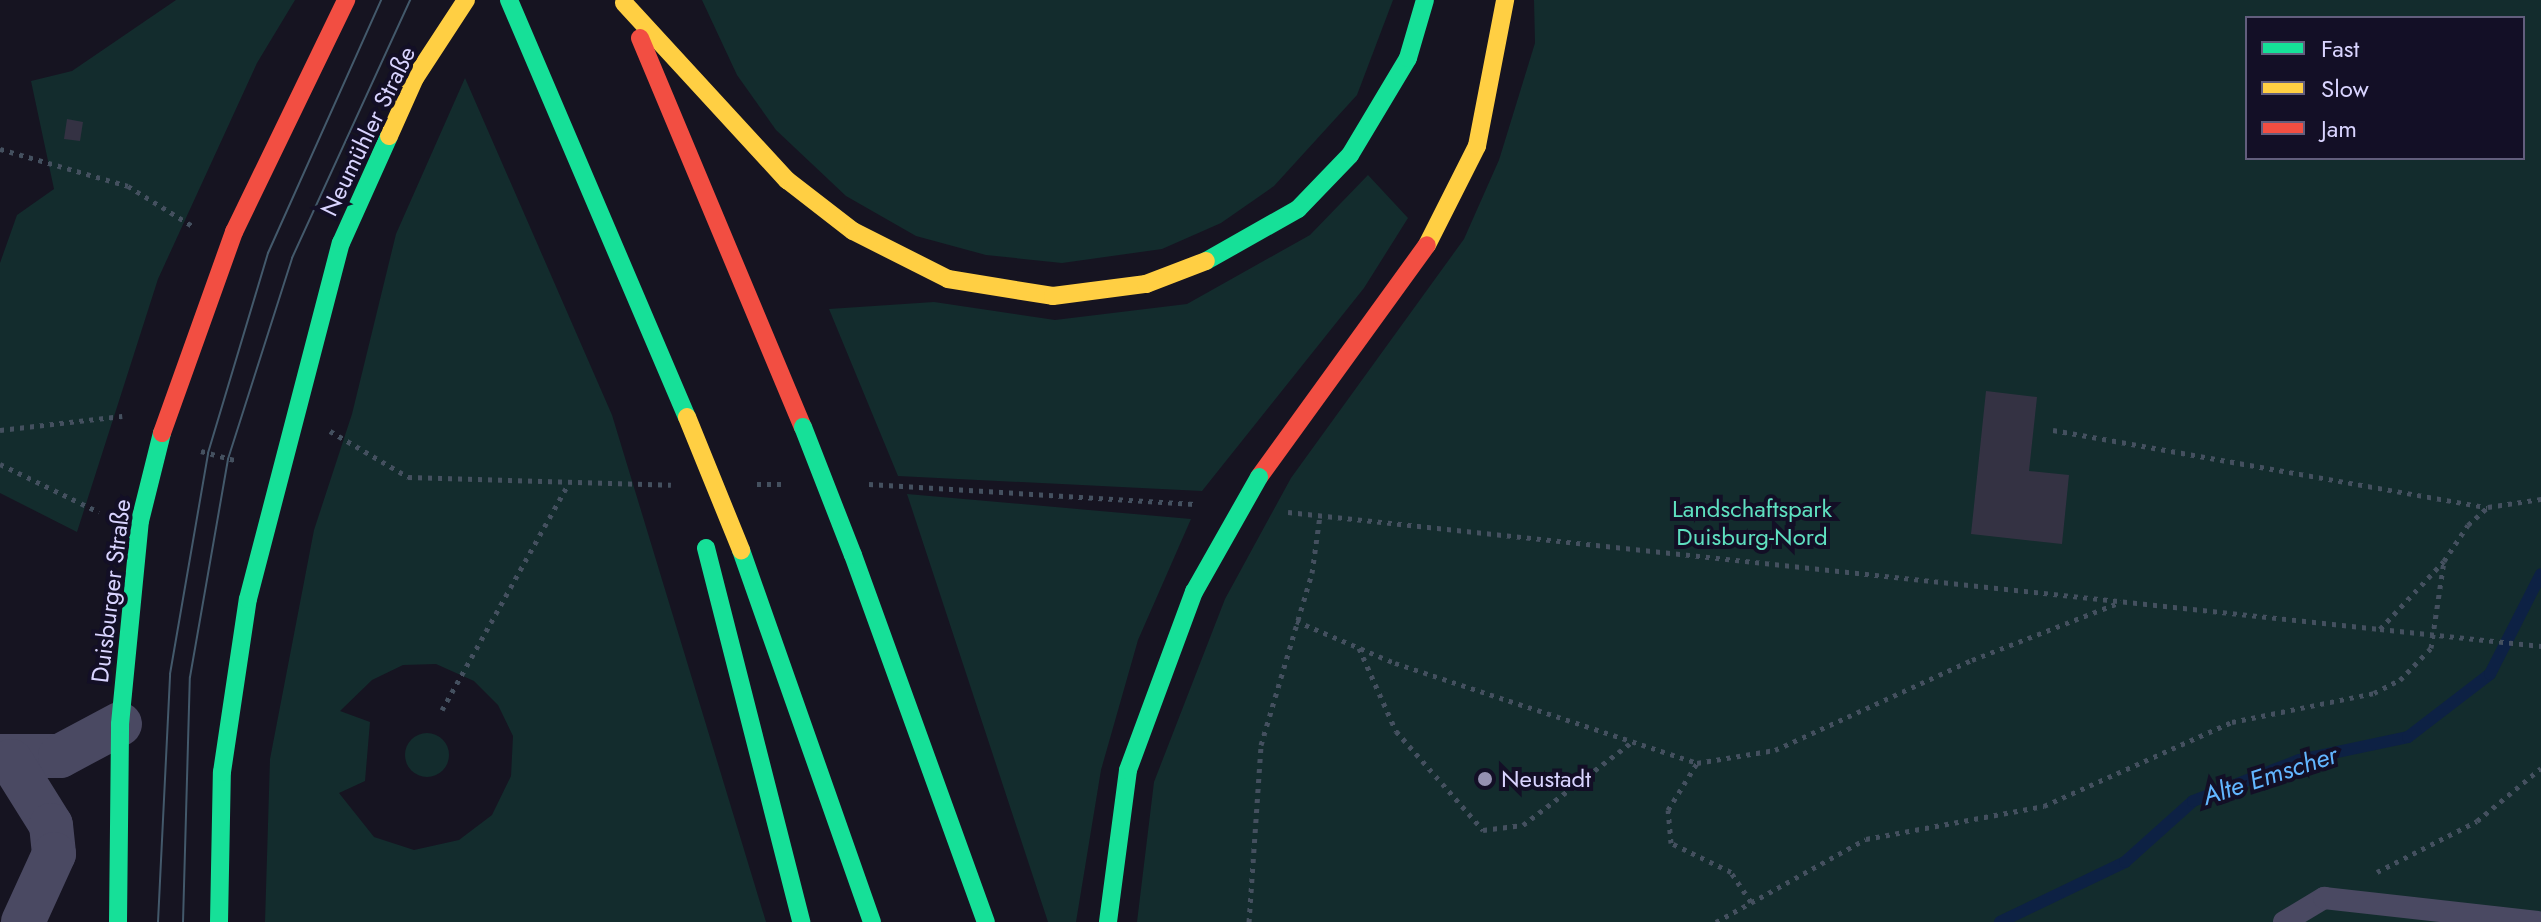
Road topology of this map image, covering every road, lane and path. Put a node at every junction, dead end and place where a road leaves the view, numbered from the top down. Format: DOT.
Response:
graph roads {
  1 [pos="346,0"];
  2 [pos="466,0"];
  3 [pos="509,0"];
  4 [pos="1425,0"];
  5 [pos="1505,0"];
  6 [pos="623,1"];
  7 [pos="0,149"];
  8 [pos="232,238"];
  9 [pos="167,411"];
  10 [pos="680,417"];
  11 [pos="0,430"];
  12 [pos="2053,430"];
  13 [pos="0,464"];
  14 [pos="688,476"];
  15 [pos="567,486"];
  16 [pos="2541,499"];
  17 [pos="2488,507"];
  18 [pos="140,521"];
  19 [pos="705,541"];
  20 [pos="2444,561"];
  21 [pos="2123,601"];
  22 [pos="1296,621"];
  23 [pos="2380,629"];
  24 [pos="2541,646"];
  25 [pos="1359,648"];
  26 [pos="442,710"];
  27 [pos="120,724"];
  28 [pos="1633,742"];
  29 [pos="6,759"];
  30 [pos="1697,763"];
  31 [pos="2541,768"];
  32 [pos="2324,898"];
  33 [pos="1751,902"];
  34 [pos="23,922"];
  35 [pos="118,922"];
  36 [pos="219,922"];
  37 [pos="801,922"];
  38 [pos="872,922"];
  39 [pos="986,922"];
  40 [pos="1108,922"];
  41 [pos="1249,922"];
  42 [pos="1716,922"];
  43 [pos="2284,922"];
  44 [pos="2538,922"];
  1 -- 8 [label="main road"];
  2 -- 36 [label="main road, Neumühler Straße"];
  3 -- 10 [label="main road"];
  4 -- 6 [label="main road"];
  5 -- 40 [label="main road, bridge"];
  6 -- 39 [label="main road, bridge"];
  7 -- 8 [label="path"];
  8 -- 9 [label="main road, Duisburger Straße"];
  9 -- 11 [label="path"];
  9 -- 18 [label="main road, Duisburger Straße"];
  10 -- 14 [label="main road"];
  10 -- 38 [label="main road, bridge"];
  12 -- 17 [label="path"];
  13 -- 18 [label="path"];
  15 -- 26 [label="path"];
  16 -- 17 [label="path"];
  17 -- 20 [label="path"];
  18 -- 27 [label="main road, Duisburger Straße"];
  19 -- 37 [label="main road"];
  20 -- 23 [label="path"];
  20 -- 33 [label="path"];
  21 -- 22 [label="path"];
  21 -- 23 [label="path"];
  21 -- 30 [label="path"];
  22 -- 25 [label="path"];
  22 -- 41 [label="path"];
  23 -- 24 [label="path, bridge"];
  25 -- 28 [label="path"];
  25 -- 28 [label="path"];
  27 -- 29 [label="street"];
  27 -- 35 [label="main road, Duisburger Straße"];
  28 -- 30 [label="path"];
  29 -- 34 [label="street"];
  30 -- 33 [label="path"];
  31 -- 32 [label="path"];
  32 -- 43 [label="lane"];
  32 -- 44 [label="lane"];
  33 -- 42 [label="path"];
}
